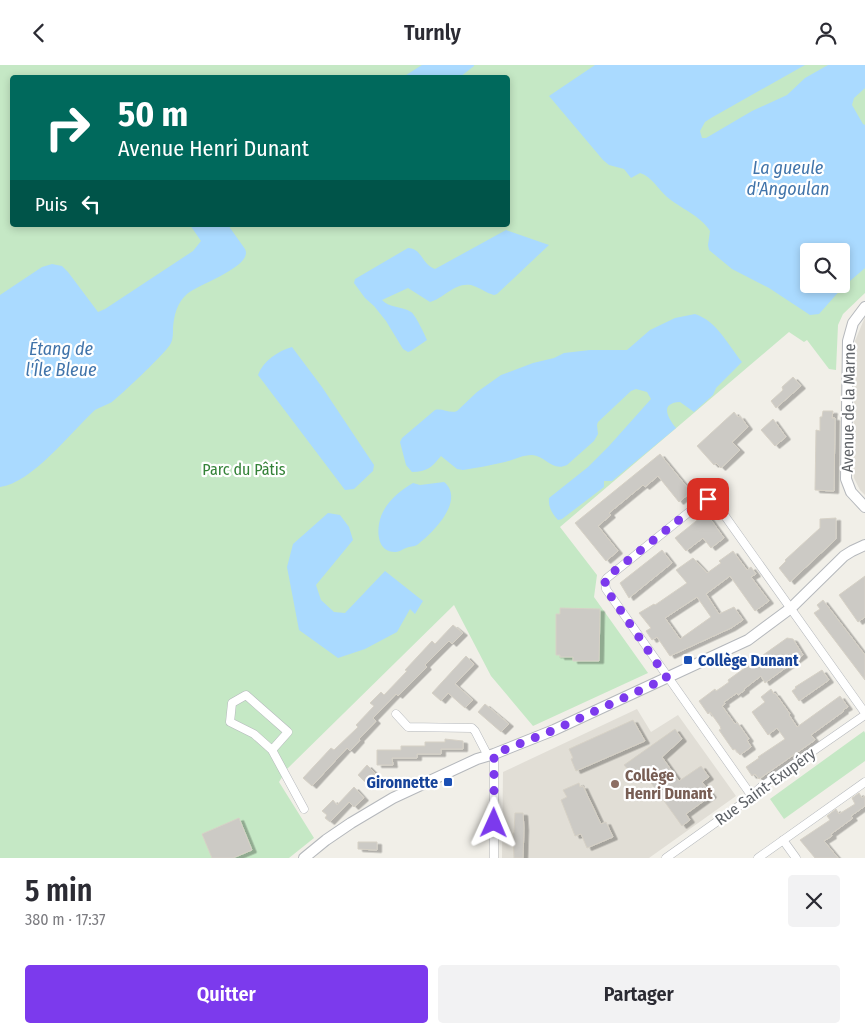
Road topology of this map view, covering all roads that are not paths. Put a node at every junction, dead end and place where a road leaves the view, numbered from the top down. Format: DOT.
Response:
graph roads {
  1 [pos="865,307"];
  2 [pos="865,507"];
  3 [pos="865,545"];
  4 [pos="791,608"];
  5 [pos="667,678"];
  6 [pos="396,714"];
  7 [pos="865,714"];
  8 [pos="272,750"];
  9 [pos="491,755"];
  10 [pos="865,781"];
  11 [pos="750,795"];
  12 [pos="304,809"];
  13 [pos="783,840"];
  14 [pos="304,858"];
  15 [pos="494,858"];
  16 [pos="666,858"];
  17 [pos="758,858"];
  18 [pos="796,858"];
  1 -- 2 [label="street, Avenue de la Marne"];
  3 -- 4 [label="street"];
  4 -- 5 [label="street"];
  4 -- 5 [label="street"];
  4 -- 7 [label="street"];
  5 -- 9 [label="street"];
  5 -- 11 [label="street"];
  6 -- 9 [label="street"];
  7 -- 11 [label="street, Rue Saint-Exupéry"];
  8 -- 8 [label="street"];
  8 -- 12 [label="street"];
  9 -- 14 [label="street"];
  9 -- 15 [label="street"];
  10 -- 13 [label="street"];
  11 -- 16 [label="street, Rue Saint-Exupéry"];
  13 -- 17 [label="street"];
  13 -- 18 [label="street"];
}
